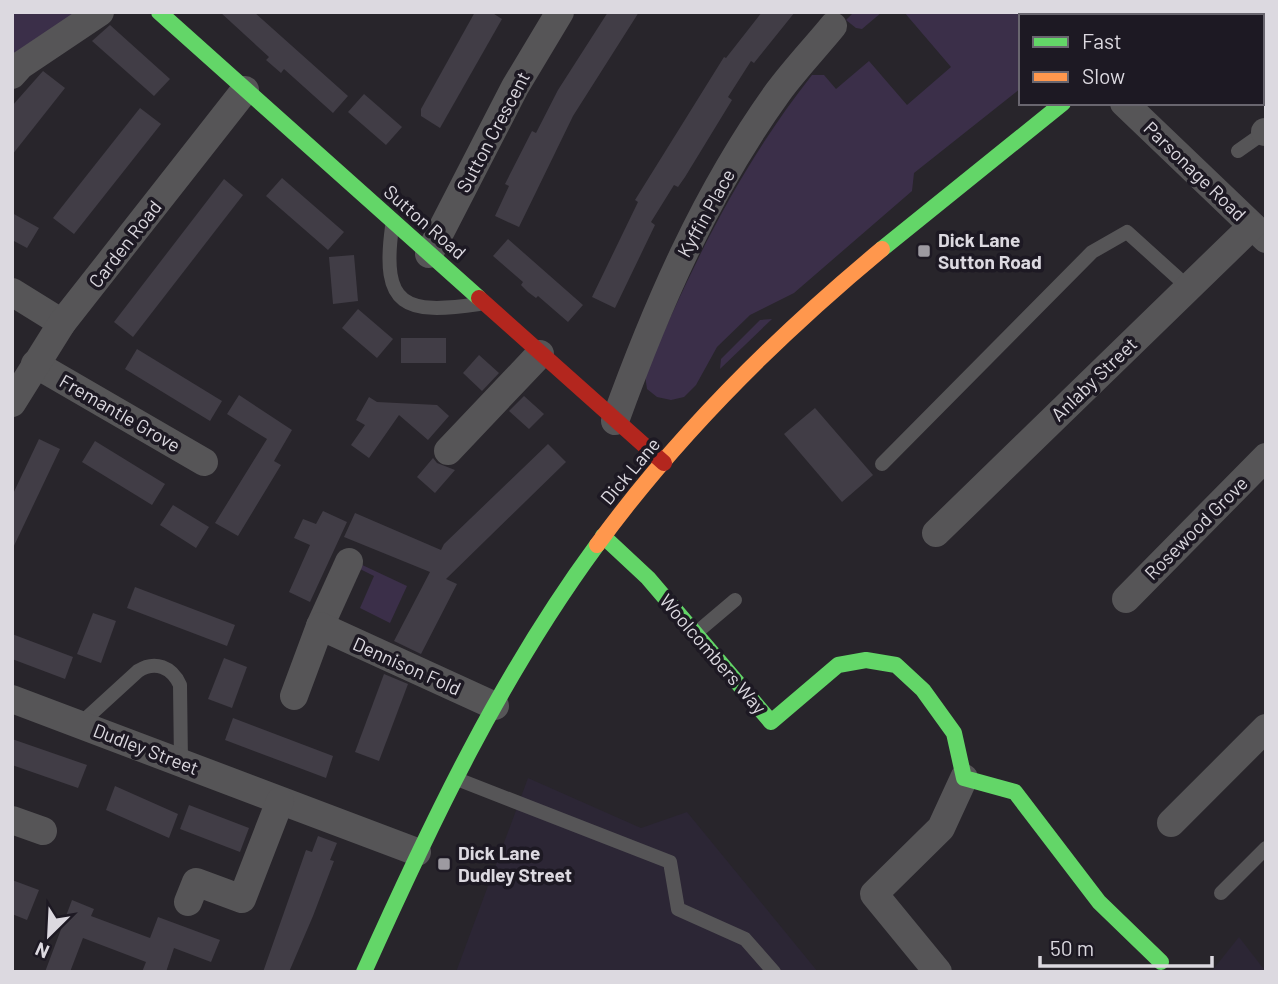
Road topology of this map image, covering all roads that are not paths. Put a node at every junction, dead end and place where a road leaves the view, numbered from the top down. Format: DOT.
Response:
graph roads {
  1 [pos="100,12"];
  2 [pos="159,12"];
  3 [pos="560,12"];
  4 [pos="833,26"];
  5 [pos="12,75"];
  6 [pos="245,90"];
  7 [pos="1061,105"];
  8 [pos="1126,105"];
  9 [pos="1265,132"];
  10 [pos="1238,151"];
  11 [pos="393,222"];
  12 [pos="1259,232"];
  13 [pos="429,254"];
  14 [pos="1189,288"];
  15 [pos="12,292"];
  16 [pos="484,303"];
  17 [pos="62,323"];
  18 [pos="540,354"];
  19 [pos="35,364"];
  20 [pos="12,402"];
  21 [pos="615,421"];
  22 [pos="448,451"];
  23 [pos="1266,457"];
  24 [pos="204,462"];
  25 [pos="664,463"];
  26 [pos="882,464"];
  27 [pos="936,533"];
  28 [pos="603,536"];
  29 [pos="349,562"];
  30 [pos="1126,599"];
  31 [pos="735,600"];
  32 [pos="320,626"];
  33 [pos="695,634"];
  34 [pos="294,696"];
  35 [pos="12,699"];
  36 [pos="495,706"];
  37 [pos="79,724"];
  38 [pos="1266,728"];
  39 [pos="181,763"];
  40 [pos="456,778"];
  41 [pos="964,778"];
  42 [pos="280,801"];
  43 [pos="12,820"];
  44 [pos="1171,823"];
  45 [pos="43,831"];
  46 [pos="1266,848"];
  47 [pos="417,852"];
  48 [pos="1221,893"];
  49 [pos="188,902"];
  50 [pos="1161,962"];
  51 [pos="364,972"];
  52 [pos="774,972"];
  53 [pos="938,972"];
  1 -- 5 [label="street"];
  2 -- 6 [label="street, Sutton Road"];
  3 -- 13 [label="street, Sutton Crescent"];
  4 -- 21 [label="street, Kyffin Place"];
  6 -- 11 [label="street, Sutton Road"];
  6 -- 17 [label="street, Carden Road"];
  7 -- 25 [label="street, Dick Lane"];
  8 -- 12 [label="street, Parsonage Road"];
  9 -- 10 [label="lane"];
  11 -- 13 [label="street, Sutton Road"];
  11 -- 16 [label="lane"];
  12 -- 14 [label="street, Anlaby Street"];
  13 -- 16 [label="street, Sutton Road"];
  14 -- 26 [label="lane"];
  14 -- 27 [label="street, Anlaby Street"];
  15 -- 17 [label="street"];
  16 -- 18 [label="street, Sutton Road"];
  17 -- 19 [label="street, Carden Road"];
  18 -- 21 [label="street, Sutton Road"];
  18 -- 22 [label="street"];
  19 -- 20 [label="street, Carden Road"];
  19 -- 24 [label="street, Fremantle Grove"];
  21 -- 25 [label="street, Sutton Road"];
  23 -- 30 [label="street, Rosewood Grove"];
  25 -- 28 [label="street, Dick Lane"];
  28 -- 33 [label="street, Woolcombers Way"];
  28 -- 36 [label="street, Dick Lane"];
  29 -- 32 [label="street"];
  31 -- 33 [label="lane"];
  32 -- 34 [label="street"];
  32 -- 36 [label="street, Dennison Fold"];
  33 -- 41 [label="street, Woolcombers Way"];
  35 -- 37 [label="street, Dudley Street"];
  36 -- 40 [label="street, Dick Lane"];
  37 -- 39 [label="street, Dudley Street"];
  37 -- 39 [label="lane"];
  38 -- 44 [label="street"];
  39 -- 42 [label="street, Dudley Street"];
  40 -- 47 [label="street, Dick Lane"];
  40 -- 52 [label="lane"];
  41 -- 50 [label="street"];
  41 -- 53 [label="street"];
  42 -- 47 [label="street, Dudley Street"];
  42 -- 49 [label="street"];
  43 -- 45 [label="street"];
  46 -- 48 [label="lane"];
  47 -- 51 [label="street, Dick Lane"];
}
